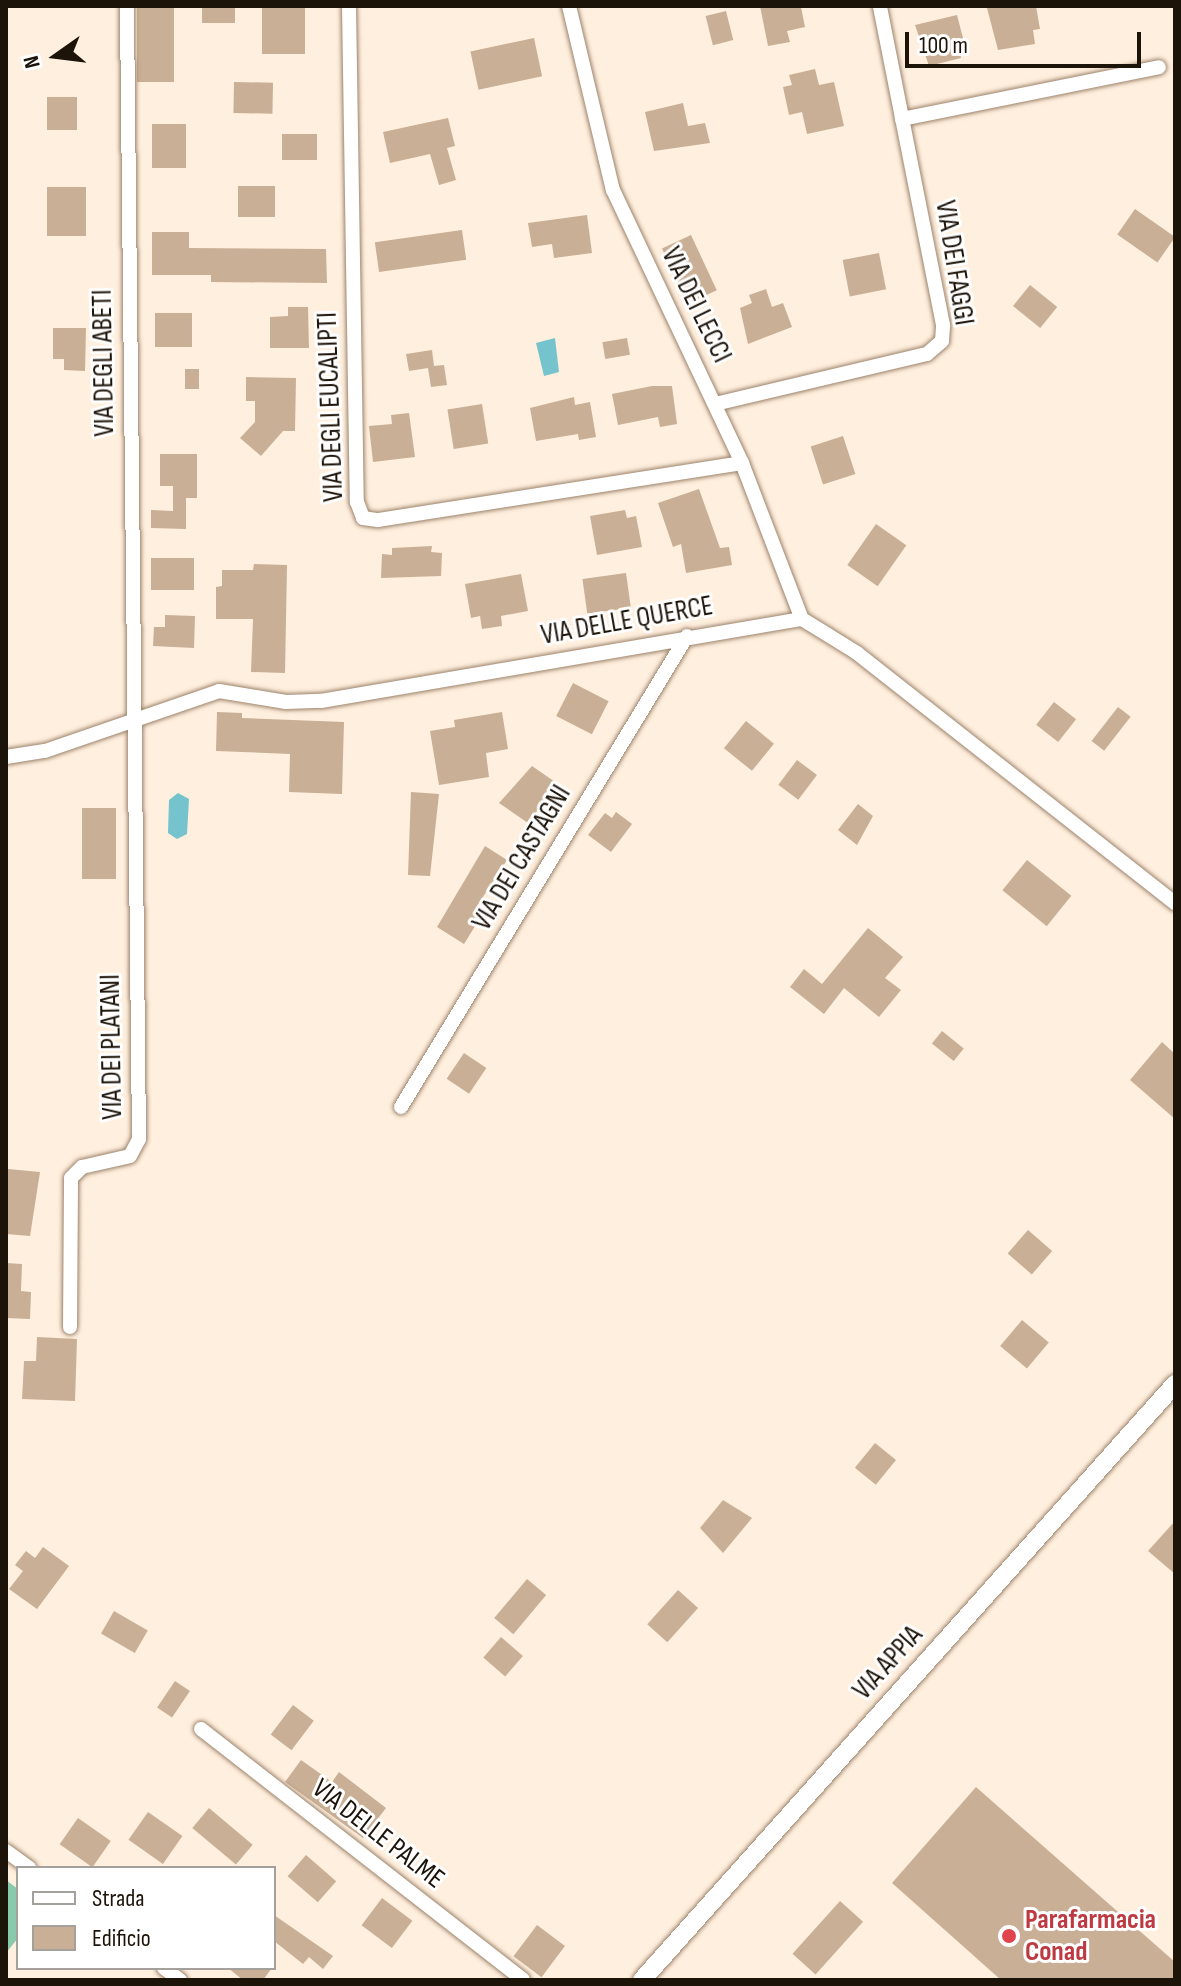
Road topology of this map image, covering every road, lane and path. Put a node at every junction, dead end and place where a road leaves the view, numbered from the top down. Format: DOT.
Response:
graph roads {
  1 [pos="127,6"];
  2 [pos="349,6"];
  3 [pos="569,6"];
  4 [pos="880,6"];
  5 [pos="1159,67"];
  6 [pos="902,119"];
  7 [pos="715,404"];
  8 [pos="742,463"];
  9 [pos="802,619"];
  10 [pos="687,636"];
  11 [pos="134,720"];
  12 [pos="6,757"];
  13 [pos="1175,903"];
  14 [pos="401,1107"];
  15 [pos="70,1327"];
  16 [pos="1175,1384"];
  17 [pos="201,1729"];
  18 [pos="6,1851"];
  19 [pos="26,1866"];
  20 [pos="523,1980"];
  21 [pos="642,1980"];
  1 -- 11 [label="street, VIA DEGLI ABETI"];
  2 -- 8 [label="street, VIA DEGLI EUCALIPTI"];
  3 -- 7 [label="street, VIA DEI LECCI"];
  4 -- 6 [label="street, VIA DEI FAGGI"];
  5 -- 6 [label="street"];
  6 -- 7 [label="street, VIA DEI FAGGI"];
  7 -- 8 [label="street, VIA DEI LECCI"];
  8 -- 9 [label="street, VIA DEI LECCI"];
  9 -- 10 [label="street, VIA DELLE QUERCE"];
  9 -- 13 [label="street"];
  10 -- 11 [label="street, VIA DELLE QUERCE"];
  10 -- 14 [label="street, VIA DEI CASTAGNI"];
  11 -- 12 [label="street, VIA DELLE QUERCE"];
  11 -- 15 [label="street, VIA DEI PLATANI"];
  16 -- 21 [label="street, VIA APPIA"];
  17 -- 20 [label="street, VIA DELLE PALME"];
  18 -- 19 [label="street"];
}
